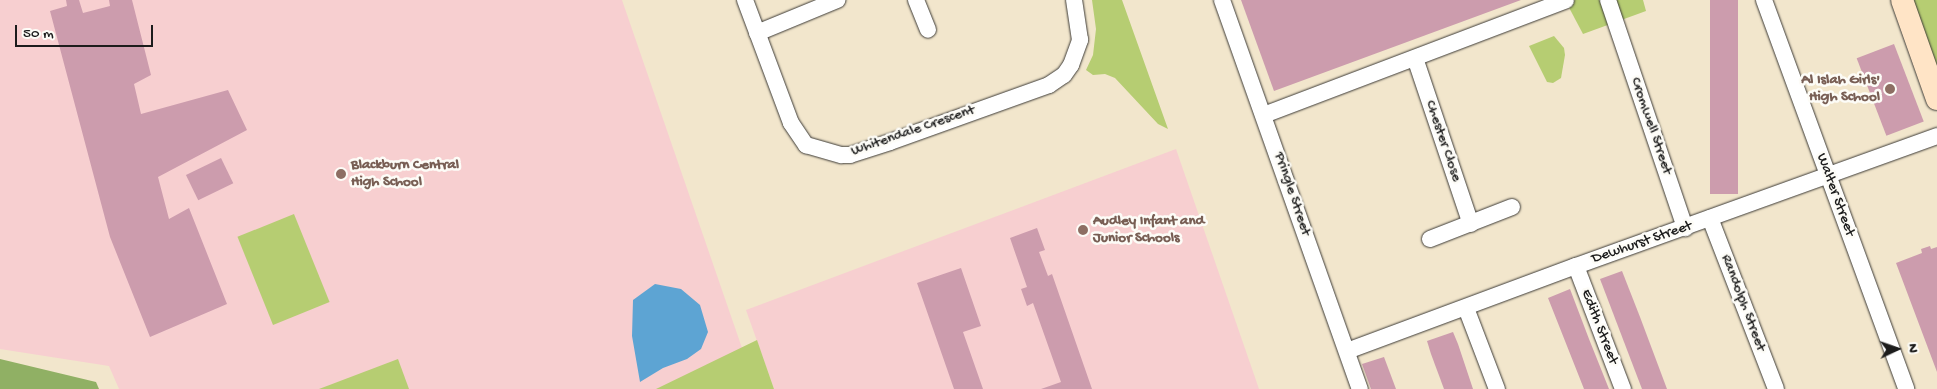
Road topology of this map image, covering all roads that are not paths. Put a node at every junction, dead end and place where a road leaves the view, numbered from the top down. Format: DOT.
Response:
graph roads {
  1 [pos="745,0"];
  2 [pos="837,0"];
  3 [pos="916,0"];
  4 [pos="1074,0"];
  5 [pos="1222,0"];
  6 [pos="1565,0"];
  7 [pos="1608,0"];
  8 [pos="1764,0"];
  9 [pos="1902,0"];
  10 [pos="928,30"];
  11 [pos="757,32"];
  12 [pos="1415,58"];
  13 [pos="1937,98"];
  14 [pos="1264,115"];
  15 [pos="1937,136"];
  16 [pos="1828,176"];
  17 [pos="1512,207"];
  18 [pos="1710,218"];
  19 [pos="1471,224"];
  20 [pos="1685,228"];
  21 [pos="1430,239"];
  22 [pos="1576,266"];
  23 [pos="1466,308"];
  24 [pos="1347,352"];
  25 [pos="1360,389"];
  26 [pos="1497,389"];
  27 [pos="1622,389"];
  28 [pos="1776,389"];
  29 [pos="1906,389"];
  1 -- 11 [label="street, Whitendale Crescent"];
  2 -- 11 [label="street"];
  3 -- 10 [label="street"];
  4 -- 11 [label="street, Whitendale Crescent"];
  5 -- 14 [label="street, Pringle Street"];
  6 -- 12 [label="street"];
  7 -- 20 [label="street, Cromwell Street"];
  8 -- 16 [label="street, Walter Street"];
  9 -- 13 [label="street"];
  12 -- 14 [label="street"];
  12 -- 19 [label="street, Chester Close"];
  14 -- 24 [label="street, Pringle Street"];
  15 -- 16 [label="street, Dewhurst Street"];
  16 -- 18 [label="street, Dewhurst Street"];
  16 -- 29 [label="street, Walter Street"];
  17 -- 19 [label="street"];
  18 -- 20 [label="street, Dewhurst Street"];
  18 -- 28 [label="street, Randolph Street"];
  19 -- 21 [label="street"];
  20 -- 22 [label="street, Dewhurst Street"];
  22 -- 23 [label="street, Dewhurst Street"];
  22 -- 27 [label="street, Edith Street"];
  23 -- 24 [label="street, Dewhurst Street"];
  23 -- 26 [label="street"];
  24 -- 25 [label="street, Pringle Street"];
}
